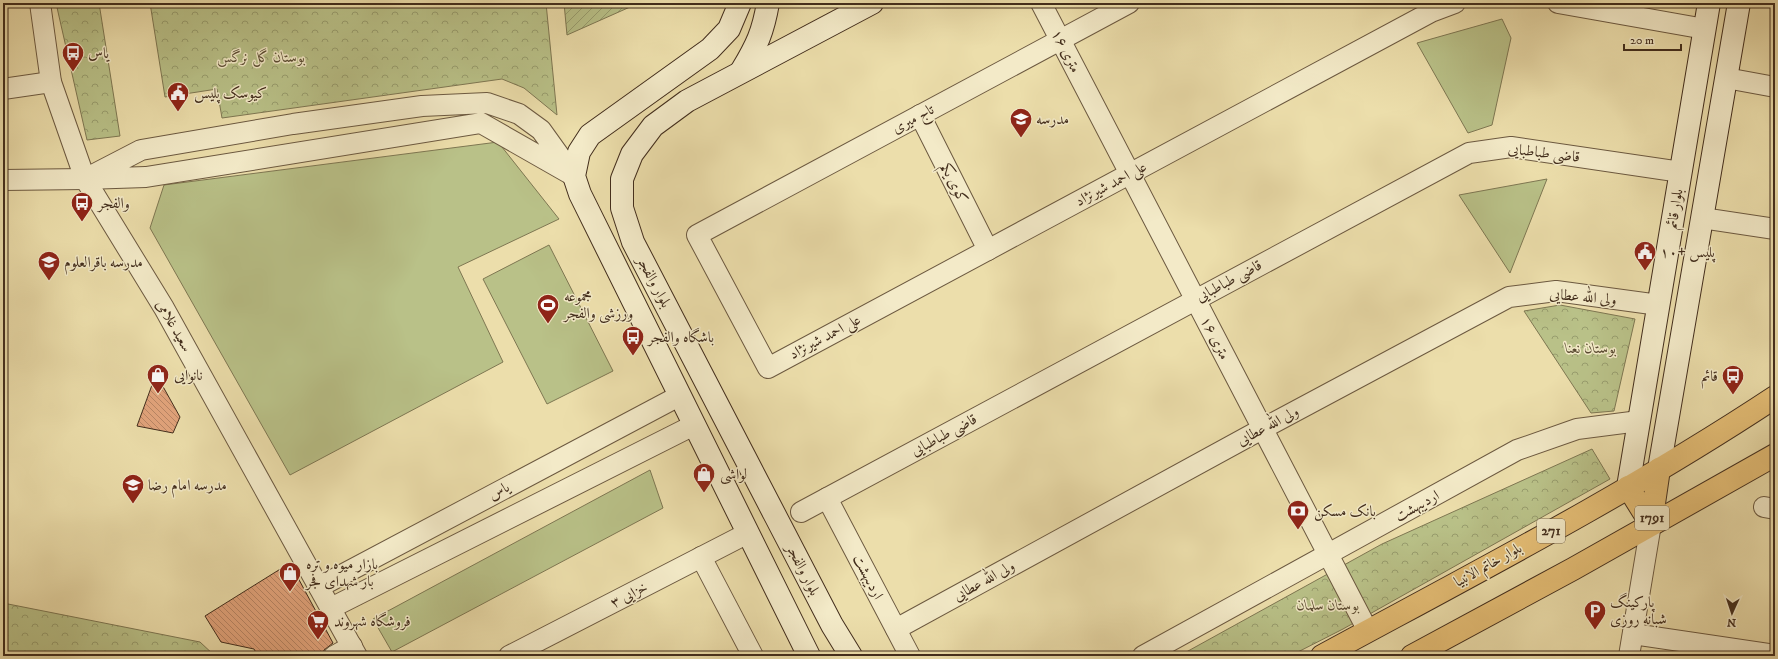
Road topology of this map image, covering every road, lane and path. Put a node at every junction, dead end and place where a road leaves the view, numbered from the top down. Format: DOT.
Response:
graph roads {
  1 [pos="40,3"];
  2 [pos="740,3"];
  3 [pos="768,3"];
  4 [pos="872,3"];
  5 [pos="1041,3"];
  6 [pos="1129,3"];
  7 [pos="1455,3"];
  8 [pos="1558,3"];
  9 [pos="1709,3"];
  10 [pos="1739,3"];
  11 [pos="1705,29"];
  12 [pos="1060,40"];
  13 [pos="741,71"];
  14 [pos="1726,78"];
  15 [pos="51,82"];
  16 [pos="1775,87"];
  17 [pos="3,89"];
  18 [pos="920,115"];
  19 [pos="1681,172"];
  20 [pos="1130,174"];
  21 [pos="574,176"];
  22 [pos="85,179"];
  23 [pos="3,180"];
  24 [pos="1702,218"];
  25 [pos="1775,229"];
  26 [pos="988,250"];
  27 [pos="1195,300"];
  28 [pos="1659,305"];
  29 [pos="768,368"];
  30 [pos="706,382"];
  31 [pos="679,396"];
  32 [pos="1775,397"];
  33 [pos="721,411"];
  34 [pos="1639,421"];
  35 [pos="694,425"];
  36 [pos="1262,429"];
  37 [pos="1775,455"];
  38 [pos="1659,469"];
  39 [pos="1628,487"];
  40 [pos="827,498"];
  41 [pos="801,512"];
  42 [pos="1651,524"];
  43 [pos="748,533"];
  44 [pos="1328,555"];
  45 [pos="701,557"];
  46 [pos="319,587"];
  47 [pos="331,608"];
  48 [pos="896,629"];
  49 [pos="1368,631"];
  50 [pos="1633,634"];
  51 [pos="354,651"];
  52 [pos="1775,655"];
  53 [pos="334,656"];
  54 [pos="509,656"];
  55 [pos="753,656"];
  56 [pos="809,656"];
  57 [pos="851,656"];
  58 [pos="910,656"];
  59 [pos="1143,656"];
  60 [pos="1322,656"];
  61 [pos="1412,656"];
  62 [pos="1629,656"];
  1 -- 15 [label="street, سعید غلامی"];
  2 -- 21 [label="main road"];
  3 -- 13 [label="main road"];
  4 -- 13 [label="main road, بلوار والفجر"];
  5 -- 12 [label="street, ۱۶ متری"];
  6 -- 12 [label="street, تاج میری"];
  7 -- 20 [label="street, علی احمد شیرنژاد"];
  8 -- 11 [label="street"];
  9 -- 11 [label="main road, بلوار قائم / 1791"];
  10 -- 14 [label="main road, بلوار قائم / 1791"];
  11 -- 19 [label="main road, بلوار قائم / 1791"];
  12 -- 18 [label="street, تاج میری"];
  12 -- 20 [label="street, ۱۶ متری"];
  13 -- 30 [label="main road, بلوار والفجر"];
  14 -- 16 [label="street"];
  14 -- 24 [label="main road, بلوار قائم / 1791"];
  15 -- 17 [label="street"];
  15 -- 22 [label="street, سعید غلامی"];
  18 -- 26 [label="street, کوی یکم"];
  18 -- 29 [label="street, تاج میری"];
  19 -- 27 [label="street, قاضی طباطبایی"];
  19 -- 28 [label="main road, بلوار قائم / 1791"];
  20 -- 26 [label="street, علی احمد شیرنژاد"];
  20 -- 27 [label="street, ۱۶ متری"];
  21 -- 22 [label="street"];
  21 -- 22 [label="street"];
  21 -- 31 [label="main road, بلوار والفجر"];
  22 -- 23 [label="street"];
  22 -- 46 [label="street, سعید غلامی"];
  24 -- 25 [label="street"];
  24 -- 38 [label="main road, بلوار قائم / 1791"];
  26 -- 29 [label="street, علی احمد شیرنژاد"];
  27 -- 36 [label="street, ۱۶ متری"];
  27 -- 40 [label="street, قاضی طباطبایی"];
  28 -- 34 [label="main road, بلوار قائم / 1791"];
  28 -- 36 [label="street, ولی الله عطایی"];
  30 -- 31 [label="main road"];
  30 -- 33 [label="main road, بلوار والفجر"];
  31 -- 35 [label="main road, بلوار والفجر"];
  31 -- 46 [label="street, یاس"];
  32 -- 38 [label="main road, بلوار خاتم الانبیا / 271"];
  33 -- 35 [label="main road"];
  33 -- 57 [label="main road, بلوار والفجر"];
  34 -- 39 [label="main road, بلوار قائم / 1791"];
  34 -- 44 [label="street, اردیبهشت"];
  35 -- 43 [label="main road, بلوار والفجر"];
  35 -- 47 [label="street, یاس"];
  36 -- 44 [label="street, ۱۶ متری"];
  36 -- 48 [label="street, ولی الله عطایی"];
  37 -- 42 [label="main road"];
  38 -- 39 [label="main road, بلوار خاتم الانبیا / 271"];
  38 -- 42 [label="main road, 1791"];
  39 -- 42 [label="main road, 1791"];
  39 -- 49 [label="main road, بلوار خاتم الانبیا / 271"];
  40 -- 41 [label="street, قاضی طباطبایی"];
  40 -- 48 [label="street, اردیبهشت"];
  42 -- 50 [label="street, 1791"];
  42 -- 61 [label="main road"];
  43 -- 45 [label="street, خزایی ۳"];
  43 -- 56 [label="main road, بلوار والفجر"];
  44 -- 49 [label="street, ۱۶ متری"];
  44 -- 59 [label="street, اردیبهشت"];
  45 -- 54 [label="street, خزایی ۳"];
  45 -- 55 [label="street"];
  46 -- 47 [label="street, سعید غلامی"];
  47 -- 51 [label="street, سعید غلامی"];
  48 -- 58 [label="street, اردیبهشت"];
  49 -- 60 [label="main road, بلوار خاتم الانبیا / 271"];
  50 -- 52 [label="street"];
  50 -- 62 [label="street, 1791"];
  51 -- 53 [label="street"];
}
